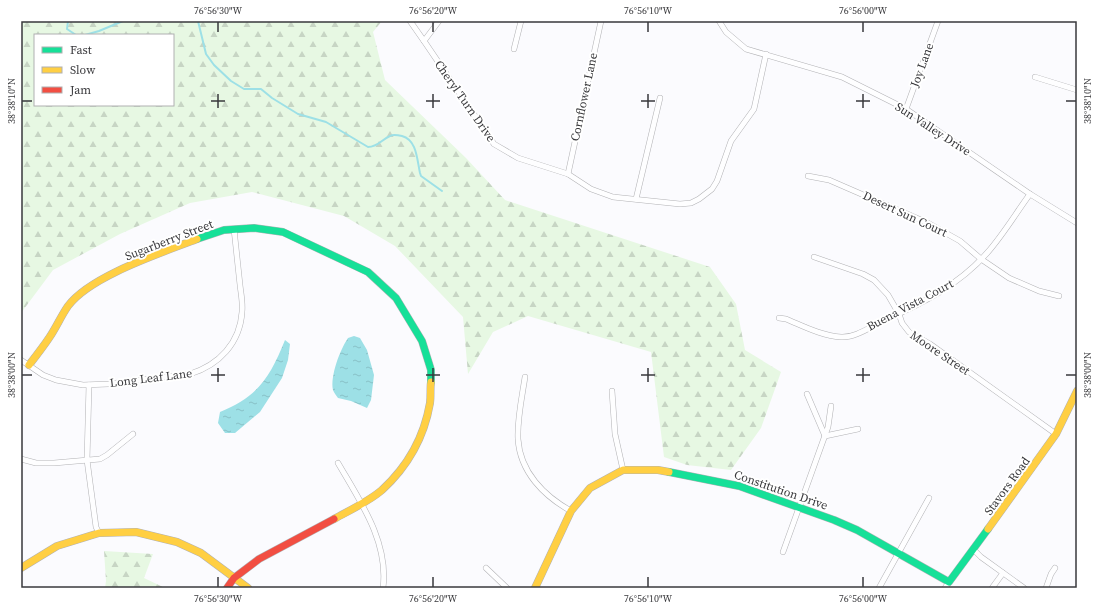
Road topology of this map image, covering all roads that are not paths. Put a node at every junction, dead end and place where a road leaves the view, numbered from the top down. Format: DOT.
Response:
graph roads {
  1 [pos="410,21"];
  2 [pos="438,21"];
  3 [pos="521,21"];
  4 [pos="600,21"];
  5 [pos="719,21"];
  6 [pos="938,21"];
  7 [pos="424,41"];
  8 [pos="514,49"];
  9 [pos="766,54"];
  10 [pos="1035,77"];
  11 [pos="1077,90"];
  12 [pos="660,98"];
  13 [pos="906,109"];
  14 [pos="568,174"];
  15 [pos="808,176"];
  16 [pos="1030,194"];
  17 [pos="636,199"];
  18 [pos="1077,223"];
  19 [pos="234,229"];
  20 [pos="814,257"];
  21 [pos="981,260"];
  22 [pos="1059,296"];
  23 [pos="899,314"];
  24 [pos="779,318"];
  25 [pos="21,360"];
  26 [pos="29,365"];
  27 [pos="525,377"];
  28 [pos="89,385"];
  29 [pos="612,391"];
  30 [pos="1077,391"];
  31 [pos="807,394"];
  32 [pos="831,406"];
  33 [pos="858,429"];
  34 [pos="133,434"];
  35 [pos="1056,434"];
  36 [pos="825,436"];
  37 [pos="21,459"];
  38 [pos="88,460"];
  39 [pos="338,463"];
  40 [pos="623,470"];
  41 [pos="929,498"];
  42 [pos="361,504"];
  43 [pos="800,507"];
  44 [pos="571,511"];
  45 [pos="99,533"];
  46 [pos="973,549"];
  47 [pos="782,552"];
  48 [pos="898,553"];
  49 [pos="21,568"];
  50 [pos="486,568"];
  51 [pos="1055,568"];
  52 [pos="1003,573"];
  53 [pos="234,578"];
  54 [pos="947,585"];
  55 [pos="227,588"];
  56 [pos="248,588"];
  57 [pos="383,588"];
  58 [pos="507,588"];
  59 [pos="535,588"];
  60 [pos="879,588"];
  61 [pos="992,588"];
  62 [pos="1024,588"];
  63 [pos="1046,588"];
  1 -- 7 [label="street, Cheryl Turn Drive"];
  2 -- 7 [label="street"];
  3 -- 8 [label="street"];
  4 -- 14 [label="street, Cornflower Lane"];
  5 -- 9 [label="street, Sun Valley Drive"];
  6 -- 13 [label="street, Joy Lane"];
  7 -- 14 [label="street, Cheryl Turn Drive"];
  9 -- 13 [label="street, Sun Valley Drive"];
  9 -- 17 [label="street, Cheryl Turn Drive"];
  10 -- 11 [label="street"];
  12 -- 17 [label="street"];
  13 -- 16 [label="street, Sun Valley Drive"];
  14 -- 17 [label="street, Cheryl Turn Drive"];
  15 -- 21 [label="street, Desert Sun Court"];
  16 -- 18 [label="street, Sun Valley Drive"];
  16 -- 21 [label="street, Buena Vista Court"];
  19 -- 26 [label="street, Sugarberry Street"];
  19 -- 28 [label="street, Long Leaf Lane"];
  19 -- 42 [label="street, Sugarberry Street"];
  20 -- 23 [label="street, Moore Street"];
  21 -- 22 [label="street, Desert Sun Court"];
  21 -- 23 [label="street, Buena Vista Court"];
  23 -- 24 [label="street, Buena Vista Court"];
  23 -- 35 [label="street, Moore Street"];
  25 -- 26 [label="street, Long Leaf Lane"];
  26 -- 28 [label="street, Long Leaf Lane"];
  27 -- 44 [label="street"];
  28 -- 38 [label="street"];
  29 -- 40 [label="street"];
  30 -- 35 [label="street, Stavors Road"];
  31 -- 36 [label="street"];
  32 -- 36 [label="street"];
  33 -- 36 [label="street"];
  34 -- 38 [label="street"];
  35 -- 46 [label="street, Stavors Road"];
  36 -- 43 [label="street"];
  37 -- 38 [label="street"];
  38 -- 45 [label="street"];
  39 -- 42 [label="street"];
  40 -- 43 [label="street, Constitution Drive"];
  40 -- 44 [label="street, Constitution Drive"];
  41 -- 48 [label="street"];
  42 -- 53 [label="street, Sugarberry Street"];
  42 -- 57 [label="street"];
  43 -- 47 [label="street"];
  43 -- 48 [label="street, Constitution Drive"];
  44 -- 59 [label="street, Constitution Drive"];
  45 -- 49 [label="street"];
  45 -- 53 [label="street"];
  46 -- 52 [label="street"];
  46 -- 54 [label="street, Stavors Road"];
  48 -- 54 [label="street, Constitution Drive"];
  48 -- 60 [label="street"];
  50 -- 58 [label="street"];
  51 -- 63 [label="street"];
  52 -- 61 [label="street"];
  52 -- 62 [label="street"];
  53 -- 55 [label="street, Sugarberry Street"];
  53 -- 56 [label="street"];
}
